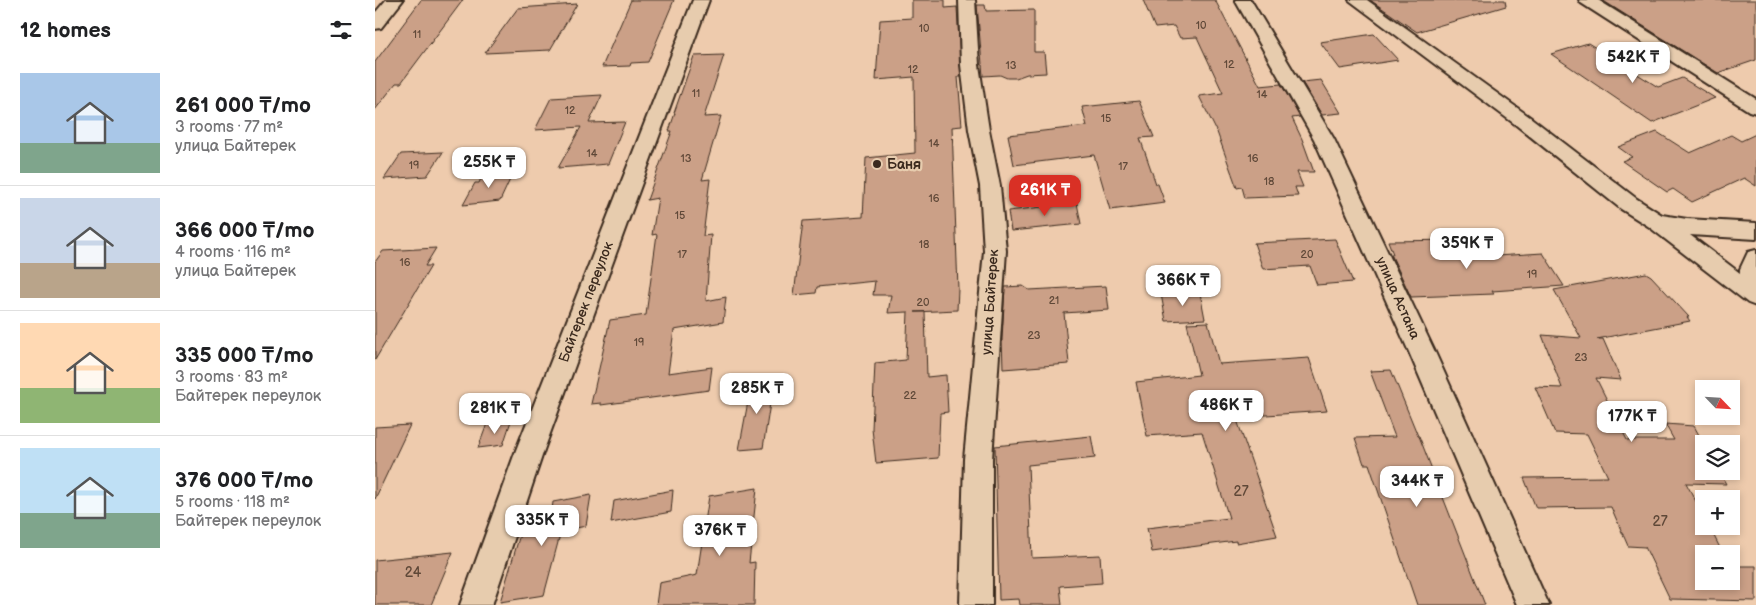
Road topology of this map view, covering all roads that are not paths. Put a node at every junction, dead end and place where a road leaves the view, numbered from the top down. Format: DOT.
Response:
graph roads {
  1 [pos="395,0"];
  2 [pos="701,0"];
  3 [pos="967,0"];
  4 [pos="1243,0"];
  5 [pos="1357,0"];
  6 [pos="1587,0"];
  7 [pos="375,24"];
  8 [pos="1756,107"];
  9 [pos="1655,222"];
  10 [pos="1756,231"];
  11 [pos="1756,258"];
  12 [pos="1756,289"];
  13 [pos="1756,298"];
  14 [pos="476,605"];
  15 [pos="976,605"];
  16 [pos="1533,605"];
  1 -- 7 [label="street"];
  2 -- 14 [label="street, Байтерек переулок"];
  3 -- 15 [label="street, улица Байтерек"];
  4 -- 16 [label="street, улица Астана"];
  5 -- 9 [label="street"];
  6 -- 8 [label="street"];
  9 -- 10 [label="street"];
  9 -- 13 [label="street"];
  11 -- 12 [label="street"];
}
